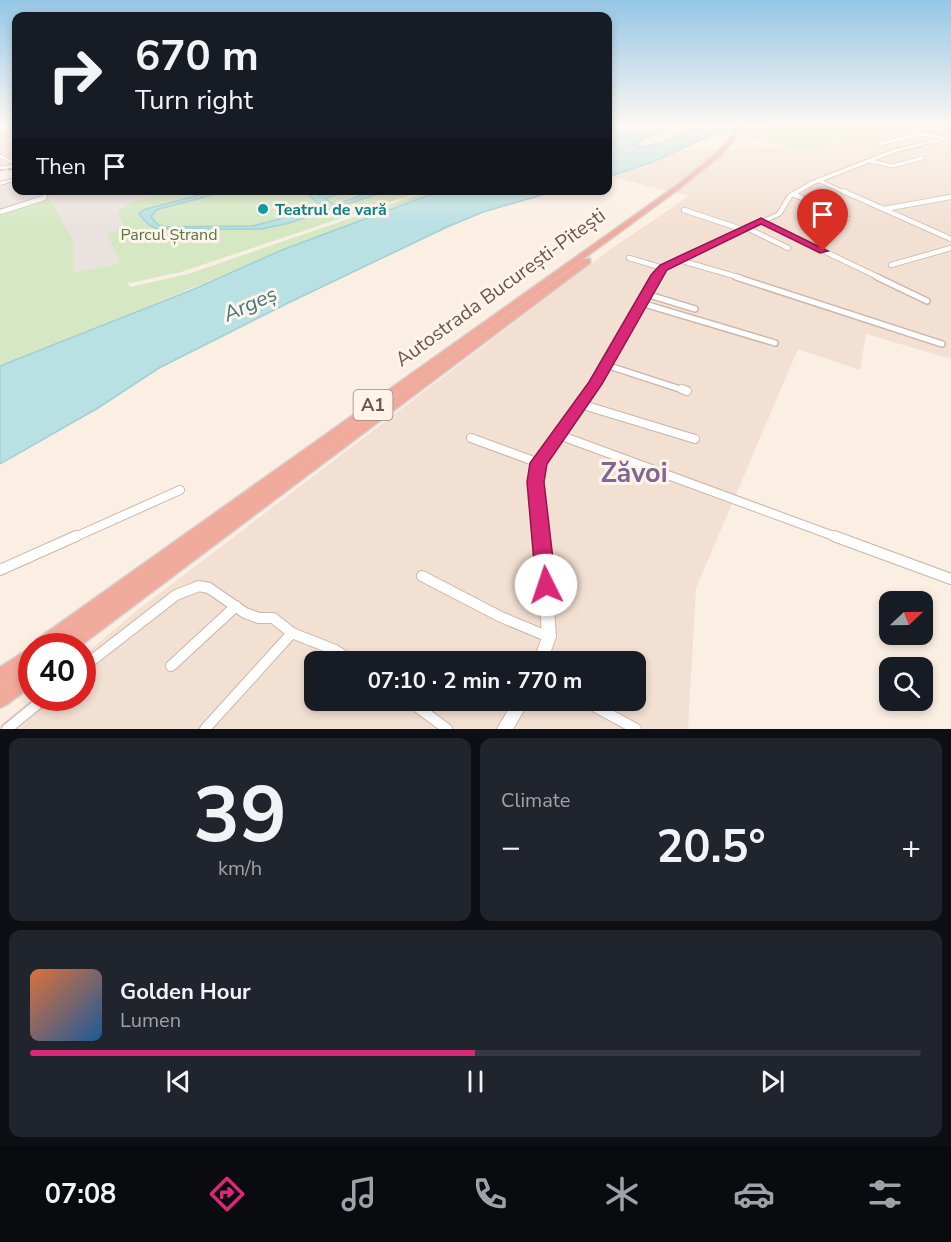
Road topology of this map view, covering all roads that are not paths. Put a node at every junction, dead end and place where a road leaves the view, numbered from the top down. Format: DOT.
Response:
graph roads {
  1 [pos="714,160"];
  2 [pos="715,160"];
  3 [pos="915,160"];
  4 [pos="870,161"];
  5 [pos="709,166"];
  6 [pos="818,180"];
  7 [pos="793,194"];
  8 [pos="45,195"];
  9 [pos="951,197"];
  10 [pos="883,209"];
  11 [pos="684,210"];
  12 [pos="0,212"];
  13 [pos="848,218"];
  14 [pos="761,221"];
  15 [pos="746,229"];
  16 [pos="951,239"];
  17 [pos="788,248"];
  18 [pos="951,248"];
  19 [pos="629,258"];
  20 [pos="679,260"];
  21 [pos="891,265"];
  22 [pos="663,268"];
  23 [pos="646,294"];
  24 [pos="927,301"];
  25 [pos="641,303"];
  26 [pos="695,309"];
  27 [pos="775,343"];
  28 [pos="942,344"];
  29 [pos="606,365"];
  30 [pos="687,391"];
  31 [pos="580,404"];
  32 [pos="559,435"];
  33 [pos="471,438"];
  34 [pos="695,439"];
  35 [pos="539,463"];
  36 [pos="180,490"];
  37 [pos="0,570"];
  38 [pos="422,576"];
  39 [pos="951,579"];
  40 [pos="236,606"];
  41 [pos="60,633"];
  42 [pos="84,633"];
  43 [pos="292,633"];
  44 [pos="549,637"];
  45 [pos="337,651"];
  46 [pos="544,651"];
  47 [pos="96,657"];
  48 [pos="18,665"];
  49 [pos="171,666"];
  50 [pos="0,678"];
  51 [pos="18,685"];
  52 [pos="0,699"];
  53 [pos="29,711"];
  54 [pos="423,711"];
  55 [pos="516,711"];
  56 [pos="603,711"];
  57 [pos="7,729"];
  58 [pos="205,729"];
  59 [pos="447,729"];
  60 [pos="504,729"];
  61 [pos="636,729"];
  1 -- 5 [label="highway, Autostrada București-Pitești / A1"];
  2 -- 5 [label="highway, Autostrada București-Pitești / A1"];
  3 -- 4 [label="street"];
  4 -- 6 [label="street"];
  5 -- 41 [label="highway, Autostrada București-Pitești / A1"];
  5 -- 42 [label="highway, Autostrada București-Pitești / A1"];
  6 -- 7 [label="street"];
  6 -- 10 [label="street"];
  7 -- 13 [label="street"];
  7 -- 14 [label="street"];
  8 -- 12 [label="street"];
  9 -- 10 [label="street"];
  10 -- 16 [label="street"];
  11 -- 15 [label="street"];
  14 -- 15 [label="street"];
  14 -- 24 [label="street"];
  15 -- 17 [label="street"];
  15 -- 20 [label="street"];
  18 -- 21 [label="street"];
  19 -- 22 [label="street"];
  20 -- 22 [label="street"];
  20 -- 28 [label="street"];
  22 -- 23 [label="street"];
  23 -- 25 [label="street"];
  23 -- 26 [label="street"];
  25 -- 27 [label="street"];
  25 -- 29 [label="street"];
  29 -- 30 [label="street"];
  29 -- 31 [label="street"];
  31 -- 32 [label="street"];
  31 -- 34 [label="street"];
  32 -- 35 [label="street"];
  32 -- 39 [label="street"];
  33 -- 35 [label="street"];
  35 -- 44 [label="street"];
  36 -- 37 [label="street"];
  38 -- 44 [label="street"];
  40 -- 43 [label="street"];
  40 -- 47 [label="street"];
  40 -- 49 [label="street"];
  43 -- 45 [label="street"];
  43 -- 58 [label="street"];
  44 -- 46 [label="street"];
  48 -- 50 [label="highway"];
  51 -- 52 [label="highway"];
  53 -- 57 [label="street"];
  54 -- 59 [label="street"];
  55 -- 60 [label="street"];
  56 -- 61 [label="street"];
}
